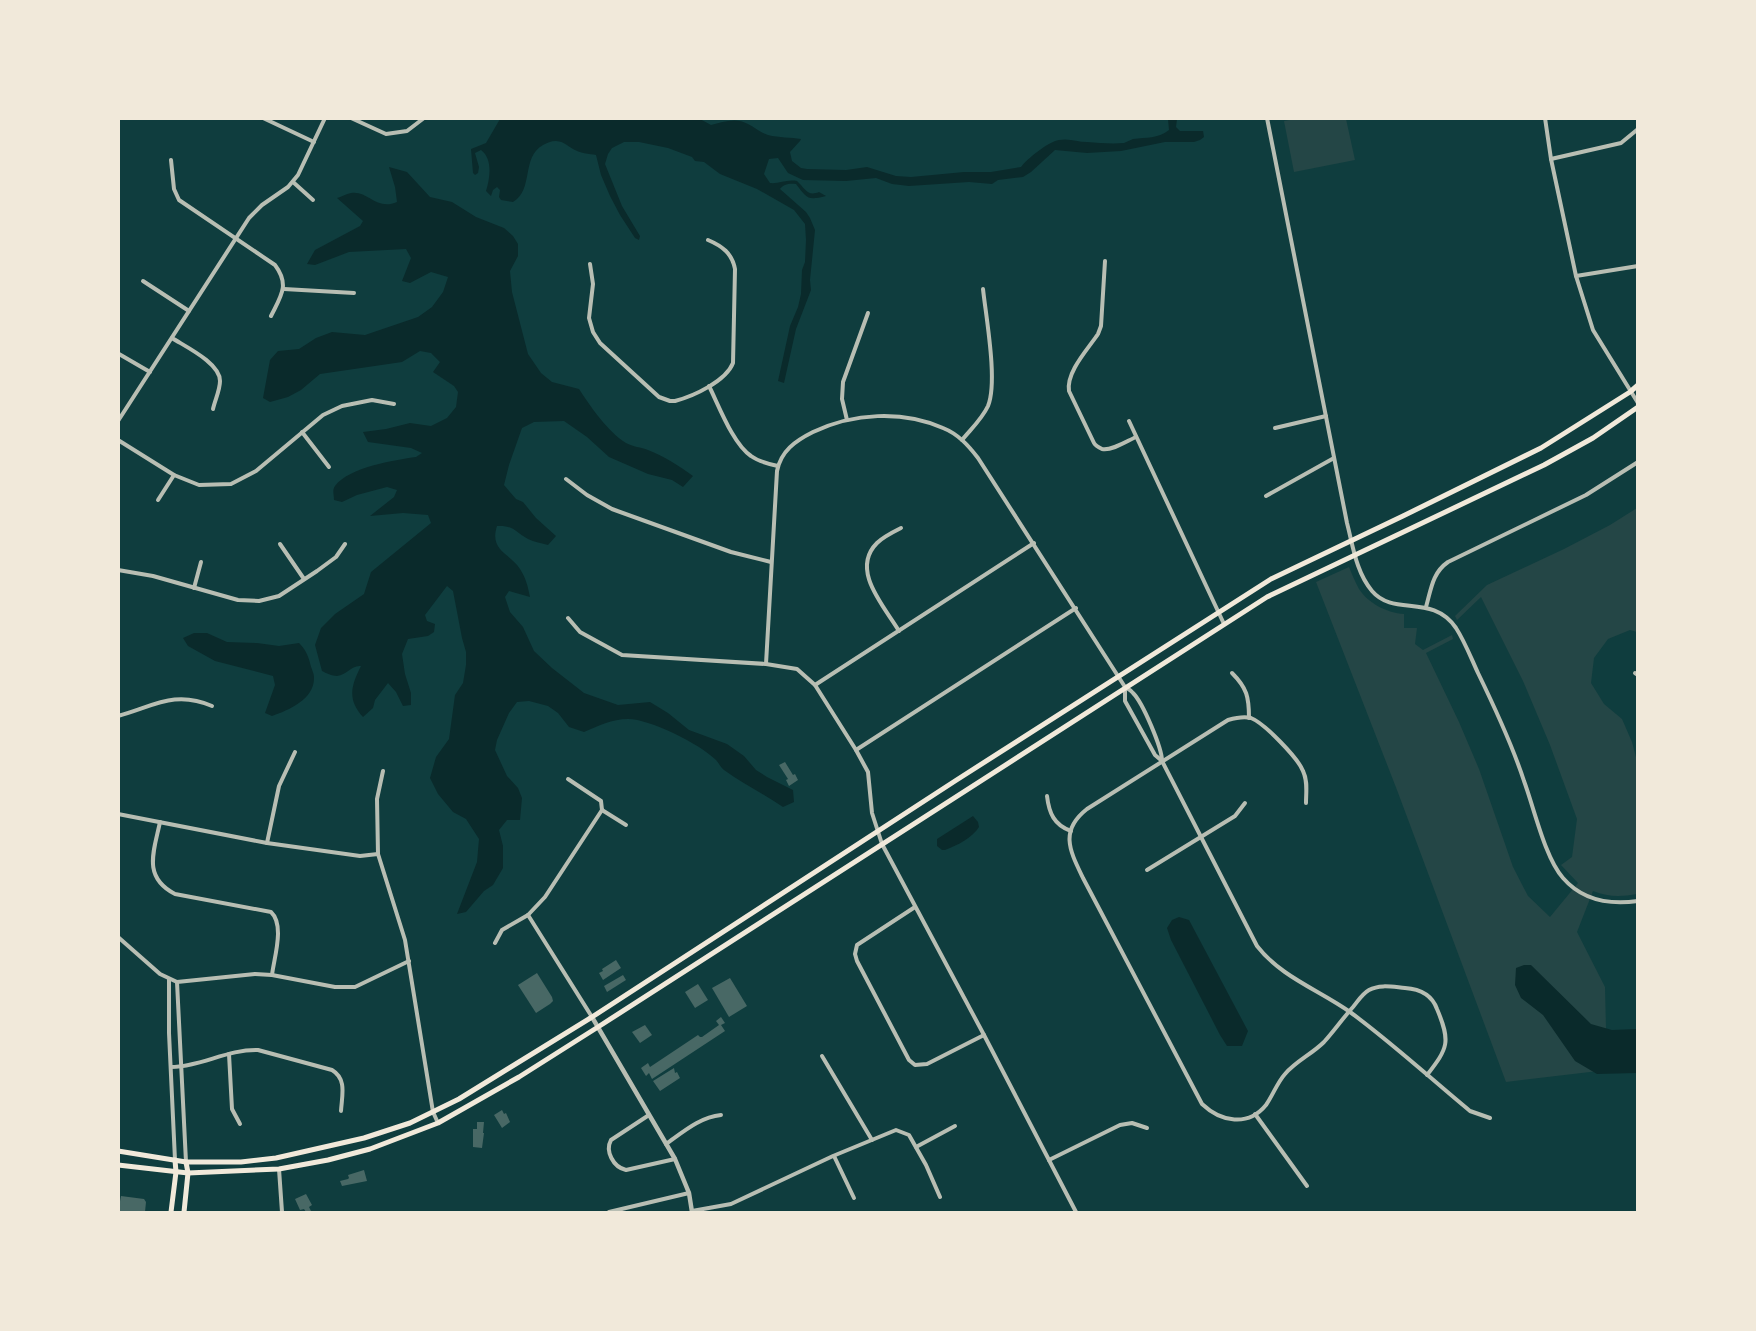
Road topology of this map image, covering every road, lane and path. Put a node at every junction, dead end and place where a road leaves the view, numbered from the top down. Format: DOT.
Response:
graph roads {
  1 [pos="263,118"];
  2 [pos="325,118"];
  3 [pos="351,118"];
  4 [pos="424,118"];
  5 [pos="1267,118"];
  6 [pos="1545,118"];
  7 [pos="1638,129"];
  8 [pos="314,142"];
  9 [pos="1551,159"];
  10 [pos="171,160"];
  11 [pos="293,182"];
  12 [pos="313,200"];
  13 [pos="236,239"];
  14 [pos="708,240"];
  15 [pos="1105,261"];
  16 [pos="590,264"];
  17 [pos="1638,266"];
  18 [pos="1576,276"];
  19 [pos="143,281"];
  20 [pos="284,289"];
  21 [pos="983,289"];
  22 [pos="354,292"];
  23 [pos="189,311"];
  24 [pos="868,313"];
  25 [pos="271,316"];
  26 [pos="172,338"];
  27 [pos="119,354"];
  28 [pos="150,372"];
  29 [pos="1638,385"];
  30 [pos="709,386"];
  31 [pos="1630,392"];
  32 [pos="394,404"];
  33 [pos="1638,405"];
  34 [pos="213,409"];
  35 [pos="1326,416"];
  36 [pos="846,420"];
  37 [pos="118,421"];
  38 [pos="1129,421"];
  39 [pos="1275,428"];
  40 [pos="302,432"];
  41 [pos="1136,437"];
  42 [pos="118,440"];
  43 [pos="962,440"];
  44 [pos="1334,458"];
  45 [pos="1638,462"];
  46 [pos="778,466"];
  47 [pos="329,467"];
  48 [pos="174,475"];
  49 [pos="566,479"];
  50 [pos="1266,496"];
  51 [pos="158,500"];
  52 [pos="901,528"];
  53 [pos="1352,541"];
  54 [pos="1034,543"];
  55 [pos="280,544"];
  56 [pos="345,544"];
  57 [pos="1355,554"];
  58 [pos="201,562"];
  59 [pos="771,562"];
  60 [pos="118,570"];
  61 [pos="304,579"];
  62 [pos="194,588"];
  63 [pos="1426,607"];
  64 [pos="1076,608"];
  65 [pos="1218,611"];
  66 [pos="568,618"];
  67 [pos="1224,624"];
  68 [pos="899,631"];
  69 [pos="766,664"];
  70 [pos="1232,674"];
  71 [pos="1118,676"];
  72 [pos="815,685"];
  73 [pos="1125,687"];
  74 [pos="212,706"];
  75 [pos="118,716"];
  76 [pos="1249,717"];
  77 [pos="856,750"];
  78 [pos="295,752"];
  79 [pos="1162,761"];
  80 [pos="383,771"];
  81 [pos="568,779"];
  82 [pos="1047,796"];
  83 [pos="1245,803"];
  84 [pos="1306,803"];
  85 [pos="602,810"];
  86 [pos="118,814"];
  87 [pos="160,822"];
  88 [pos="626,825"];
  89 [pos="878,831"];
  90 [pos="1071,831"];
  91 [pos="1200,838"];
  92 [pos="267,843"];
  93 [pos="882,844"];
  94 [pos="378,854"];
  95 [pos="1147,870"];
  96 [pos="1638,901"];
  97 [pos="915,907"];
  98 [pos="528,915"];
  99 [pos="119,938"];
  100 [pos="495,943"];
  101 [pos="409,961"];
  102 [pos="272,975"];
  103 [pos="169,980"];
  104 [pos="177,982"];
  105 [pos="1349,1011"];
  106 [pos="592,1017"];
  107 [pos="598,1028"];
  108 [pos="984,1035"];
  109 [pos="229,1054"];
  110 [pos="822,1056"];
  111 [pos="171,1067"];
  112 [pos="181,1067"];
  113 [pos="1427,1075"];
  114 [pos="340,1110"];
  115 [pos="433,1112"];
  116 [pos="1256,1114"];
  117 [pos="649,1115"];
  118 [pos="721,1115"];
  119 [pos="1490,1118"];
  120 [pos="438,1123"];
  121 [pos="240,1124"];
  122 [pos="955,1126"];
  123 [pos="1147,1128"];
  124 [pos="872,1140"];
  125 [pos="666,1144"];
  126 [pos="916,1147"];
  127 [pos="118,1151"];
  128 [pos="834,1156"];
  129 [pos="675,1159"];
  130 [pos="175,1160"];
  131 [pos="1049,1160"];
  132 [pos="186,1162"];
  133 [pos="118,1165"];
  134 [pos="279,1169"];
  135 [pos="176,1172"];
  136 [pos="188,1173"];
  137 [pos="1307,1186"];
  138 [pos="688,1193"];
  139 [pos="940,1197"];
  140 [pos="854,1198"];
  141 [pos="171,1212"];
  142 [pos="184,1212"];
  143 [pos="282,1212"];
  144 [pos="609,1212"];
  145 [pos="692,1212"];
  146 [pos="1076,1212"];
  1 -- 8 [label="street"];
  2 -- 8 [label="street"];
  3 -- 4 [label="street"];
  5 -- 35 [label="street"];
  6 -- 9 [label="street"];
  7 -- 9 [label="street"];
  8 -- 11 [label="street"];
  9 -- 18 [label="street"];
  10 -- 13 [label="street"];
  11 -- 12 [label="street"];
  11 -- 13 [label="street"];
  13 -- 20 [label="street"];
  13 -- 23 [label="street"];
  14 -- 30 [label="street"];
  15 -- 41 [label="street"];
  16 -- 30 [label="street"];
  17 -- 18 [label="street"];
  18 -- 31 [label="street"];
  19 -- 23 [label="street"];
  20 -- 22 [label="street"];
  20 -- 25 [label="street"];
  21 -- 43 [label="street"];
  23 -- 26 [label="street"];
  24 -- 36 [label="street"];
  26 -- 28 [label="street"];
  26 -- 34 [label="street"];
  27 -- 28 [label="street"];
  28 -- 37 [label="street"];
  29 -- 31 [label="main road"];
  30 -- 46 [label="street"];
  31 -- 33 [label="street"];
  31 -- 53 [label="main road"];
  32 -- 40 [label="street"];
  33 -- 57 [label="main road"];
  35 -- 39 [label="street"];
  35 -- 44 [label="street"];
  36 -- 43 [label="street"];
  36 -- 46 [label="street"];
  38 -- 41 [label="street"];
  40 -- 47 [label="street"];
  40 -- 48 [label="street"];
  41 -- 65 [label="street"];
  42 -- 48 [label="street"];
  43 -- 54 [label="street"];
  44 -- 50 [label="street"];
  44 -- 53 [label="street"];
  45 -- 63 [label="street"];
  46 -- 59 [label="street"];
  48 -- 51 [label="street"];
  49 -- 59 [label="street"];
  52 -- 68 [label="street"];
  53 -- 57 [label="street"];
  53 -- 65 [label="main road"];
  54 -- 64 [label="street"];
  54 -- 68 [label="street"];
  55 -- 61 [label="street"];
  56 -- 61 [label="street"];
  57 -- 63 [label="street"];
  57 -- 67 [label="main road"];
  58 -- 62 [label="street"];
  59 -- 69 [label="street"];
  60 -- 62 [label="street"];
  61 -- 62 [label="street"];
  63 -- 96 [label="street"];
  64 -- 71 [label="street"];
  64 -- 77 [label="street"];
  65 -- 67 [label="street"];
  65 -- 71 [label="main road"];
  66 -- 69 [label="street"];
  67 -- 73 [label="main road"];
  68 -- 72 [label="street"];
  69 -- 72 [label="street"];
  70 -- 76 [label="street"];
  71 -- 73 [label="street"];
  71 -- 89 [label="main road"];
  72 -- 77 [label="street"];
  73 -- 79 [label="street"];
  73 -- 79 [label="street"];
  73 -- 93 [label="main road"];
  74 -- 75 [label="street"];
  76 -- 79 [label="street"];
  76 -- 84 [label="street"];
  77 -- 89 [label="street"];
  78 -- 92 [label="street"];
  79 -- 90 [label="street"];
  79 -- 91 [label="street"];
  80 -- 94 [label="street"];
  81 -- 85 [label="street"];
  82 -- 90 [label="street"];
  83 -- 91 [label="street"];
  85 -- 88 [label="street"];
  85 -- 98 [label="street"];
  86 -- 87 [label="street"];
  87 -- 92 [label="street"];
  87 -- 102 [label="street"];
  89 -- 93 [label="street"];
  89 -- 106 [label="main road"];
  90 -- 116 [label="street"];
  91 -- 95 [label="street"];
  91 -- 105 [label="street"];
  92 -- 94 [label="street"];
  93 -- 97 [label="street"];
  93 -- 107 [label="main road"];
  94 -- 101 [label="street"];
  97 -- 108 [label="street"];
  97 -- 108 [label="street"];
  98 -- 100 [label="street"];
  98 -- 106 [label="street"];
  99 -- 103 [label="street"];
  101 -- 102 [label="street"];
  101 -- 115 [label="street"];
  102 -- 104 [label="street"];
  103 -- 104 [label="street"];
  103 -- 111 [label="street"];
  104 -- 112 [label="street"];
  105 -- 113 [label="street"];
  105 -- 113 [label="street"];
  105 -- 116 [label="street"];
  106 -- 107 [label="street"];
  106 -- 115 [label="main road"];
  107 -- 117 [label="street"];
  107 -- 120 [label="main road"];
  108 -- 131 [label="street"];
  109 -- 112 [label="street"];
  109 -- 114 [label="street"];
  109 -- 121 [label="street"];
  110 -- 124 [label="street"];
  111 -- 112 [label="street"];
  111 -- 130 [label="street"];
  112 -- 132 [label="street"];
  113 -- 119 [label="street"];
  115 -- 120 [label="street"];
  115 -- 132 [label="main road"];
  116 -- 137 [label="street"];
  117 -- 125 [label="street"];
  117 -- 129 [label="street"];
  118 -- 125 [label="street"];
  120 -- 134 [label="main road"];
  122 -- 126 [label="street"];
  123 -- 131 [label="street"];
  124 -- 126 [label="street"];
  124 -- 128 [label="street"];
  125 -- 129 [label="street"];
  126 -- 139 [label="street"];
  127 -- 130 [label="main road"];
  128 -- 140 [label="street"];
  128 -- 145 [label="street"];
  129 -- 138 [label="street"];
  130 -- 132 [label="main road"];
  130 -- 135 [label="main road"];
  131 -- 146 [label="street"];
  132 -- 136 [label="main road"];
  133 -- 135 [label="main road"];
  134 -- 136 [label="main road"];
  134 -- 143 [label="street"];
  135 -- 136 [label="main road"];
  135 -- 141 [label="main road"];
  136 -- 142 [label="main road"];
  138 -- 144 [label="street"];
  138 -- 145 [label="street"];
}
